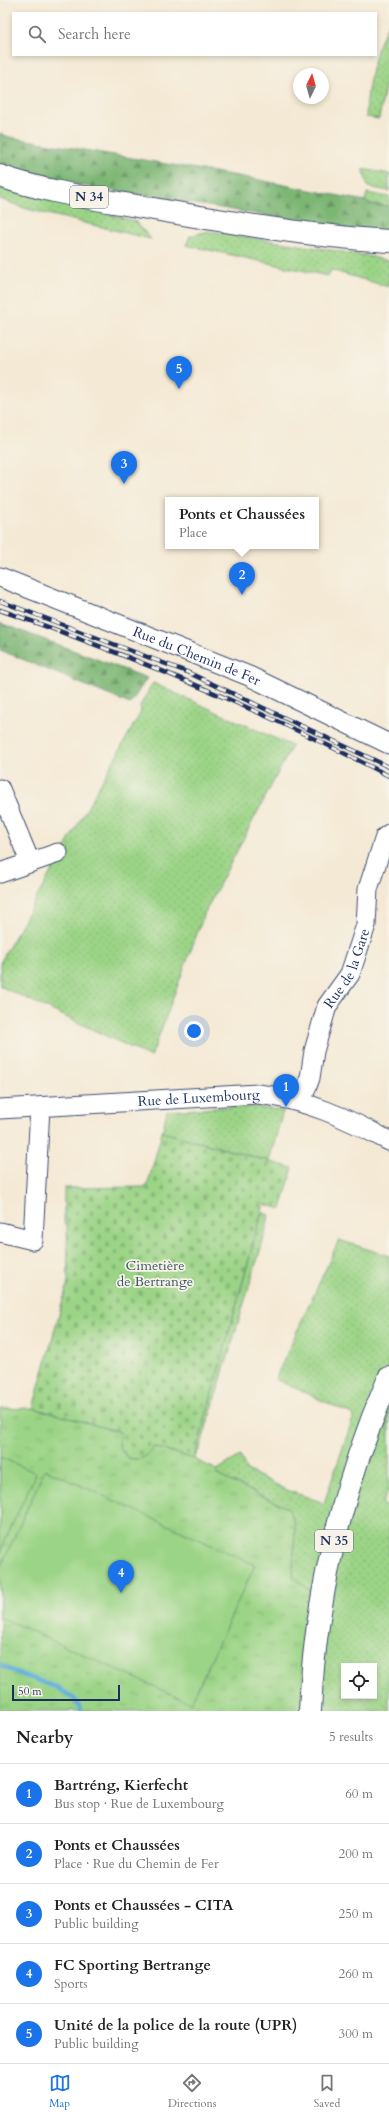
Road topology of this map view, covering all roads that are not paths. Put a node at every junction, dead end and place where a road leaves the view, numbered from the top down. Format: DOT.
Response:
graph roads {
  1 [pos="0,176"];
  2 [pos="340,238"];
  3 [pos="389,241"];
  4 [pos="389,251"];
  5 [pos="0,577"];
  6 [pos="389,744"];
  7 [pos="0,789"];
  8 [pos="389,834"];
  9 [pos="58,853"];
  10 [pos="30,862"];
  11 [pos="0,873"];
  12 [pos="301,1102"];
  13 [pos="40,1107"];
  14 [pos="0,1109"];
  15 [pos="389,1141"];
  16 [pos="0,1232"];
  17 [pos="389,1378"];
  18 [pos="310,1711"];
  1 -- 2 [label="main road, N 34"];
  2 -- 3 [label="main road, N 34"];
  2 -- 4 [label="main road, N 34"];
  5 -- 6 [label="street, Rue du Chemin de Fer"];
  7 -- 10 [label="street"];
  8 -- 12 [label="street, Rue de la Gare"];
  9 -- 10 [label="street"];
  10 -- 11 [label="street"];
  12 -- 13 [label="street, Rue de Luxembourg"];
  12 -- 15 [label="street, Rue de Luxembourg"];
  13 -- 14 [label="street, Rue de Luxembourg"];
  13 -- 16 [label="street"];
  17 -- 18 [label="main road, N 35"];
}
